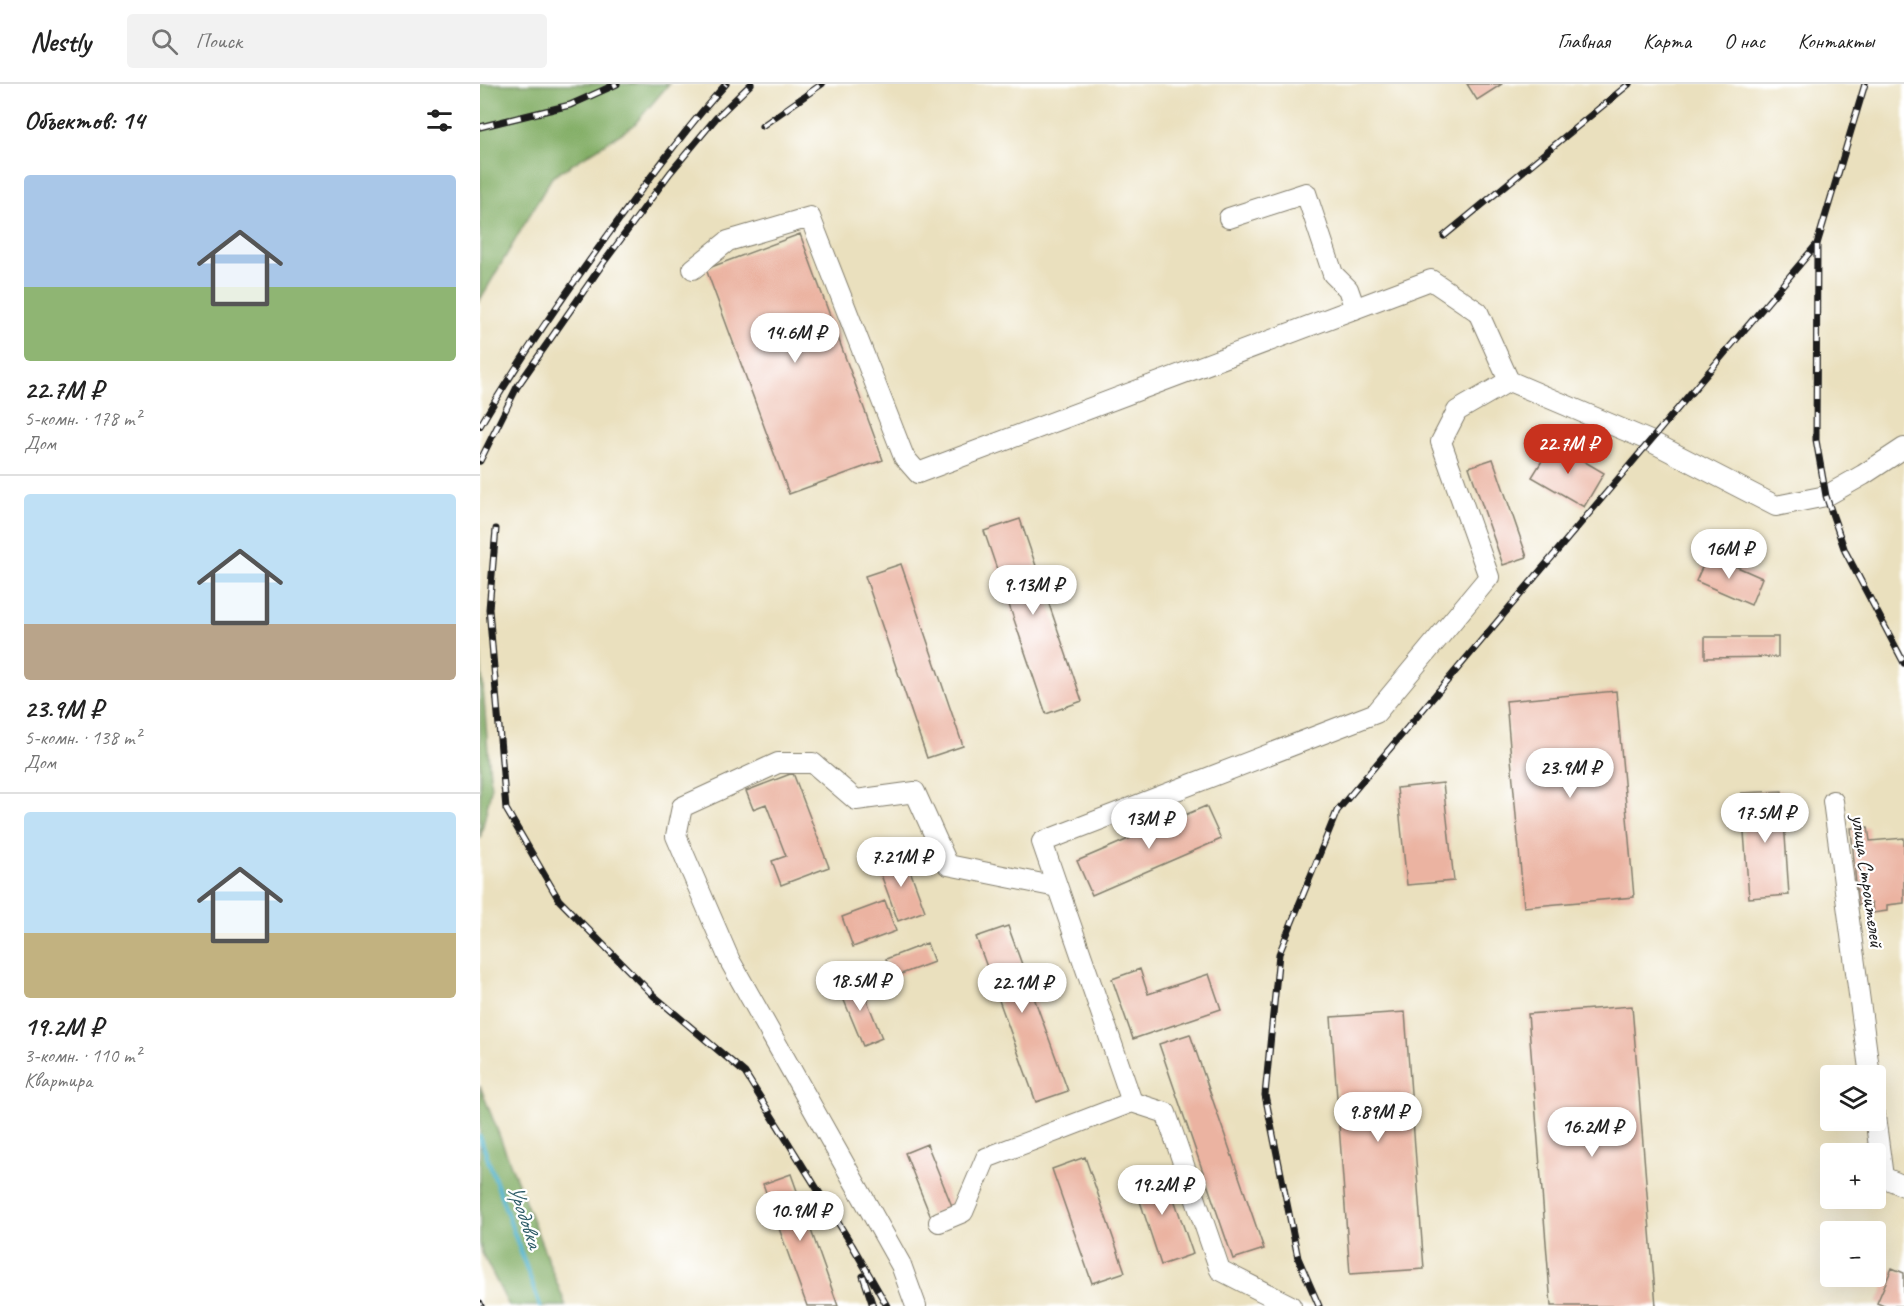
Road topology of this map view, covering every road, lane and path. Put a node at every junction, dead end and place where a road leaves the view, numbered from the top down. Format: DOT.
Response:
graph roads {
  1 [pos="1229,218"];
  2 [pos="693,269"];
  3 [pos="1355,309"];
  4 [pos="1509,381"];
  5 [pos="1904,448"];
  6 [pos="1833,801"];
  7 [pos="1058,887"];
  8 [pos="1869,1065"];
  9 [pos="1132,1102"];
  10 [pos="1877,1131"];
  11 [pos="1904,1186"];
  12 [pos="939,1222"];
  13 [pos="916,1306"];
  14 [pos="1291,1306"];
  1 -- 3 [label="street"];
  2 -- 3 [label="street"];
  3 -- 4 [label="street"];
  4 -- 5 [label="street"];
  4 -- 7 [label="street"];
  6 -- 8 [label="street, улица Строителей"];
  7 -- 9 [label="street"];
  7 -- 13 [label="street"];
  9 -- 12 [label="street"];
  9 -- 14 [label="street"];
  10 -- 11 [label="street"];
}
